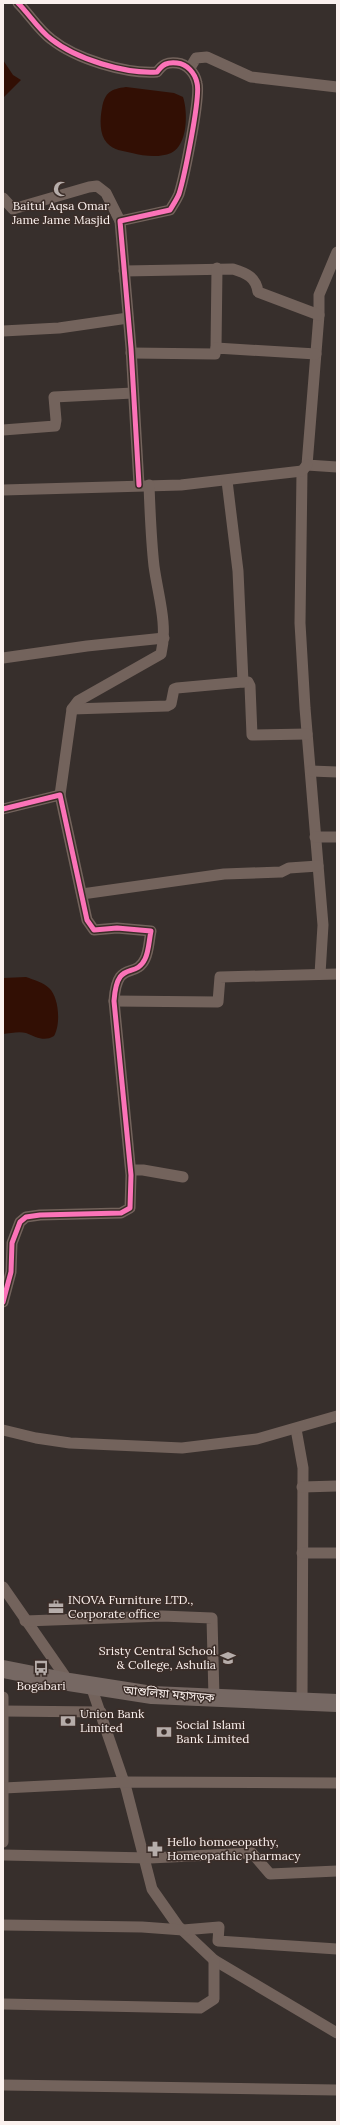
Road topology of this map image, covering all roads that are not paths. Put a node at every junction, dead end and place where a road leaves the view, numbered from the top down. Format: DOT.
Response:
graph roads {
  1 [pos="18,3"];
  2 [pos="190,68"];
  3 [pos="337,87"];
  4 [pos="3,198"];
  5 [pos="120,221"];
  6 [pos="337,252"];
  7 [pos="217,268"];
  8 [pos="124,272"];
  9 [pos="319,314"];
  10 [pos="128,318"];
  11 [pos="3,331"];
  12 [pos="216,348"];
  13 [pos="131,353"];
  14 [pos="316,354"];
  15 [pos="133,393"];
  16 [pos="3,430"];
  17 [pos="337,467"];
  18 [pos="304,468"];
  19 [pos="228,481"];
  20 [pos="144,485"];
  21 [pos="3,490"];
  22 [pos="164,638"];
  23 [pos="3,658"];
  24 [pos="244,682"];
  25 [pos="72,709"];
  26 [pos="307,734"];
  27 [pos="311,772"];
  28 [pos="337,772"];
  29 [pos="60,795"];
  30 [pos="3,809"];
  31 [pos="315,837"];
  32 [pos="337,837"];
  33 [pos="318,866"];
  34 [pos="82,894"];
  35 [pos="320,974"];
  36 [pos="337,974"];
  37 [pos="114,1001"];
  38 [pos="131,1170"];
  39 [pos="182,1177"];
  40 [pos="3,1302"];
  41 [pos="337,1416"];
  42 [pos="296,1429"];
  43 [pos="3,1430"];
  44 [pos="337,1486"];
  45 [pos="302,1487"];
  46 [pos="302,1553"];
  47 [pos="337,1553"];
  48 [pos="5,1592"];
  49 [pos="25,1621"];
  50 [pos="3,1669"];
  51 [pos="69,1682"];
  52 [pos="91,1686"];
  53 [pos="3,1697"];
  54 [pos="214,1698"];
  55 [pos="302,1703"];
  56 [pos="337,1703"];
  57 [pos="3,1711"];
  58 [pos="101,1712"];
  59 [pos="3,1764"];
  60 [pos="125,1782"];
  61 [pos="337,1783"];
  62 [pos="4,1788"];
  63 [pos="3,1842"];
  64 [pos="3,1855"];
  65 [pos="145,1858"];
  66 [pos="337,1872"];
  67 [pos="3,1925"];
  68 [pos="183,1930"];
  69 [pos="337,1949"];
  70 [pos="214,1960"];
  71 [pos="3,2004"];
  72 [pos="337,2033"];
  73 [pos="3,2085"];
  74 [pos="337,2090"];
  1 -- 2 [label="street"];
  2 -- 3 [label="street"];
  2 -- 5 [label="street"];
  4 -- 5 [label="street"];
  5 -- 8 [label="street"];
  6 -- 9 [label="street"];
  7 -- 8 [label="street"];
  7 -- 9 [label="street"];
  7 -- 12 [label="street"];
  8 -- 10 [label="street"];
  9 -- 14 [label="street"];
  10 -- 11 [label="street"];
  10 -- 13 [label="street"];
  12 -- 13 [label="street"];
  12 -- 14 [label="street"];
  13 -- 15 [label="street"];
  14 -- 18 [label="street"];
  15 -- 16 [label="street"];
  15 -- 20 [label="street"];
  17 -- 18 [label="street"];
  18 -- 19 [label="street"];
  18 -- 26 [label="street"];
  19 -- 20 [label="street"];
  19 -- 24 [label="street"];
  20 -- 21 [label="street"];
  20 -- 22 [label="street"];
  22 -- 23 [label="street"];
  22 -- 25 [label="street"];
  24 -- 25 [label="street"];
  24 -- 26 [label="street"];
  25 -- 29 [label="street"];
  26 -- 27 [label="street"];
  27 -- 28 [label="street"];
  27 -- 31 [label="street"];
  29 -- 30 [label="street"];
  29 -- 34 [label="street"];
  31 -- 32 [label="street"];
  31 -- 33 [label="street"];
  33 -- 34 [label="street"];
  33 -- 35 [label="street"];
  34 -- 37 [label="street"];
  35 -- 36 [label="street"];
  35 -- 37 [label="street"];
  37 -- 38 [label="street"];
  38 -- 39 [label="street"];
  38 -- 40 [label="street"];
  41 -- 42 [label="street"];
  42 -- 43 [label="street"];
  42 -- 45 [label="street"];
  44 -- 45 [label="street"];
  45 -- 46 [label="street"];
  46 -- 47 [label="street"];
  46 -- 55 [label="street"];
  48 -- 49 [label="street"];
  49 -- 51 [label="street"];
  49 -- 54 [label="street"];
  50 -- 51 [label="highway, আশুলিয়া মহাসড়ক"];
  51 -- 52 [label="highway, আশুলিয়া মহাসড়ক"];
  52 -- 54 [label="highway, আশুলিয়া মহাসড়ক"];
  52 -- 58 [label="street"];
  53 -- 57 [label="street"];
  54 -- 55 [label="highway, আশুলিয়া মহাসড়ক"];
  55 -- 56 [label="highway, আশুলিয়া মহাসড়ক"];
  57 -- 58 [label="street"];
  57 -- 59 [label="street"];
  58 -- 60 [label="street"];
  59 -- 62 [label="street"];
  60 -- 61 [label="street"];
  60 -- 62 [label="street"];
  60 -- 65 [label="street"];
  62 -- 63 [label="street"];
  64 -- 65 [label="street"];
  65 -- 66 [label="street"];
  65 -- 68 [label="street"];
  67 -- 68 [label="street"];
  68 -- 69 [label="street"];
  68 -- 70 [label="street"];
  70 -- 71 [label="street"];
  70 -- 72 [label="street"];
  73 -- 74 [label="street"];
}
